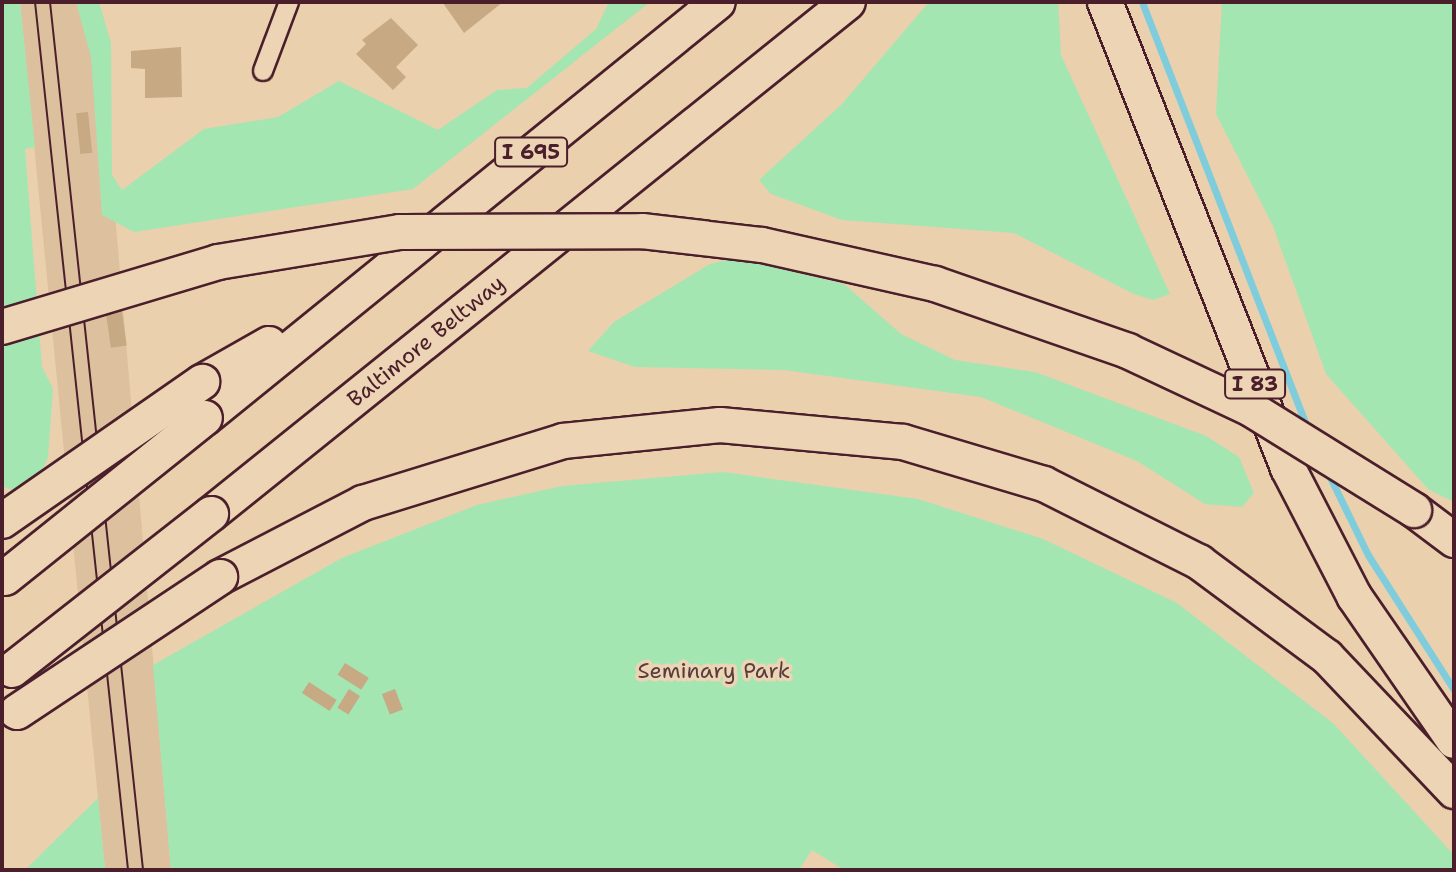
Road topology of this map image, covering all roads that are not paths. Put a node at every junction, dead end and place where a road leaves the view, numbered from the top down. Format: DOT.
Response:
graph roads {
  1 [pos="289,2"];
  2 [pos="718,2"];
  3 [pos="848,2"];
  4 [pos="1105,2"];
  5 [pos="263,71"];
  6 [pos="343,303"];
  7 [pos="2,327"];
  8 [pos="2,521"];
  9 [pos="1454,540"];
  10 [pos="4,580"];
  11 [pos="7,674"];
  12 [pos="9,716"];
  13 [pos="1454,741"];
  14 [pos="1454,791"];
  1 -- 5 [label="street"];
  2 -- 6 [label="highway, I 695"];
  3 -- 11 [label="highway, Baltimore Beltway, bridge"];
  4 -- 13 [label="highway, I 83"];
  6 -- 8 [label="highway, bridge"];
  6 -- 10 [label="highway, I 695, bridge"];
  7 -- 9 [label="highway, bridge"];
  12 -- 14 [label="highway, bridge"];
}
